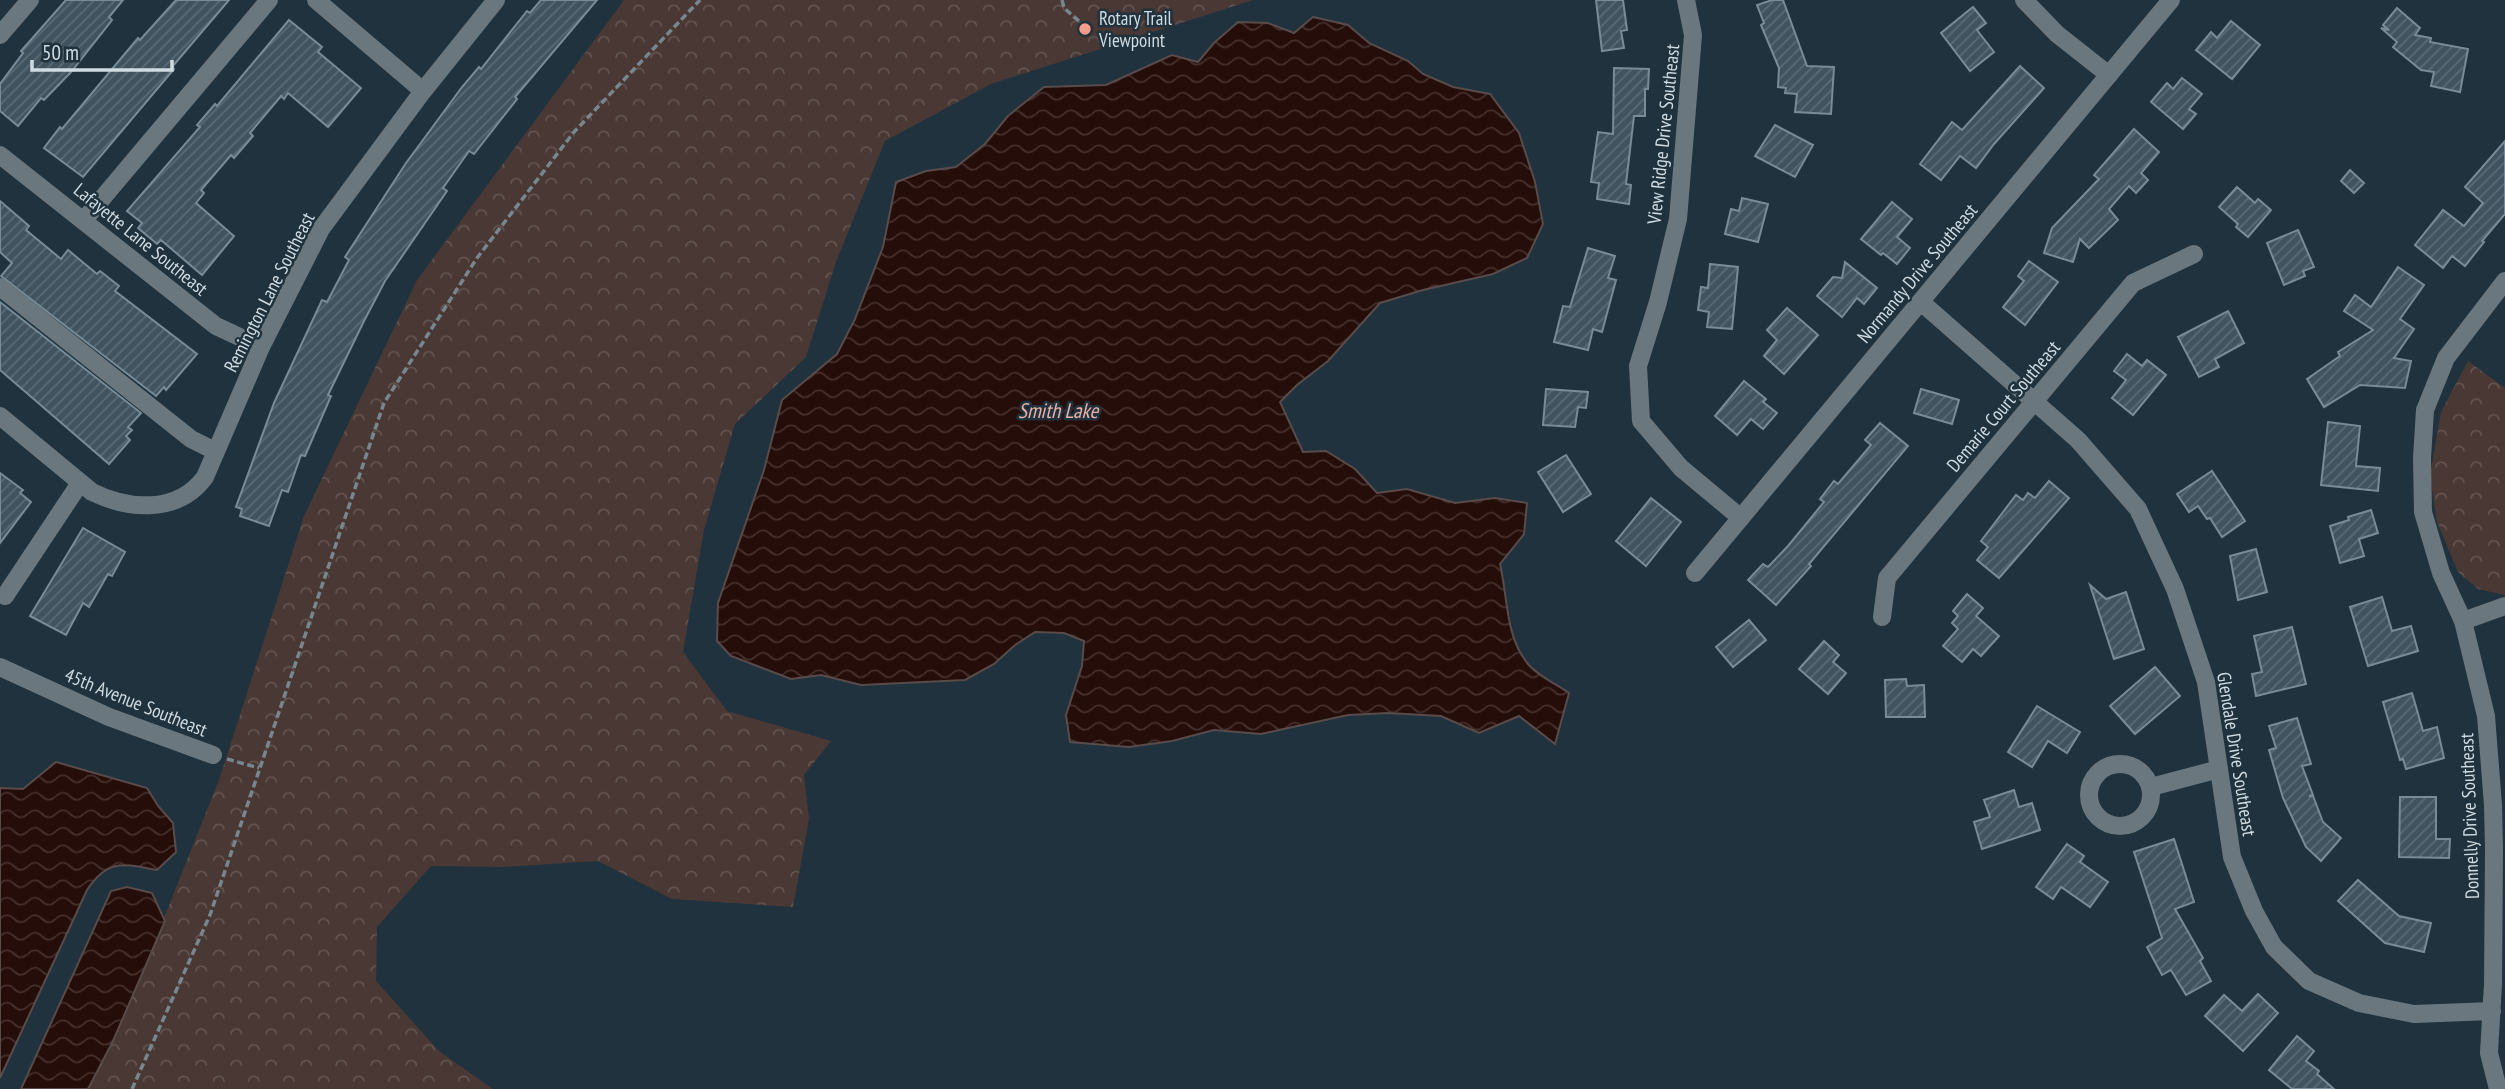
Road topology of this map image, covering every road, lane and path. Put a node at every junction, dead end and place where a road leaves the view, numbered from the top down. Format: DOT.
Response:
graph roads {
  1 [pos="30,0"];
  2 [pos="269,0"];
  3 [pos="316,0"];
  4 [pos="700,0"];
  5 [pos="1062,0"];
  6 [pos="1686,0"];
  7 [pos="2024,0"];
  8 [pos="2171,0"];
  9 [pos="485,4"];
  10 [pos="1080,22"];
  11 [pos="0,35"];
  12 [pos="2109,75"];
  13 [pos="423,91"];
  14 [pos="0,155"];
  15 [pos="84,220"];
  16 [pos="2194,254"];
  17 [pos="2505,281"];
  18 [pos="0,288"];
  19 [pos="1920,302"];
  20 [pos="261,347"];
  21 [pos="2034,402"];
  22 [pos="0,416"];
  23 [pos="215,451"];
  24 [pos="80,483"];
  25 [pos="1741,518"];
  26 [pos="1695,573"];
  27 [pos="5,596"];
  28 [pos="2505,606"];
  29 [pos="1882,617"];
  30 [pos="2463,621"];
  31 [pos="0,667"];
  32 [pos="213,755"];
  33 [pos="259,768"];
  34 [pos="2219,769"];
  35 [pos="2151,787"];
  36 [pos="2499,850"];
  37 [pos="2492,1011"];
  38 [pos="132,1089"];
  39 [pos="2498,1089"];
  1 -- 11 [label="street"];
  2 -- 15 [label="street"];
  3 -- 13 [label="street"];
  4 -- 33 [label="path"];
  5 -- 10 [label="path"];
  6 -- 25 [label="street, View Ridge Drive Southeast"];
  7 -- 12 [label="street"];
  8 -- 12 [label="street, Normandy Drive Southeast"];
  9 -- 13 [label="street, Remington Lane Southeast"];
  12 -- 19 [label="street, Normandy Drive Southeast"];
  13 -- 20 [label="street, Remington Lane Southeast"];
  14 -- 15 [label="street, Lafayette Lane Southeast"];
  15 -- 20 [label="street, Lafayette Lane Southeast"];
  16 -- 21 [label="street, Demarie Court Southeast"];
  17 -- 30 [label="street, Donnelly Drive Southeast"];
  18 -- 23 [label="street"];
  19 -- 21 [label="street, Glendale Drive Southeast"];
  19 -- 25 [label="street, Normandy Drive Southeast"];
  20 -- 23 [label="street, Remington Lane Southeast"];
  21 -- 29 [label="street, Demarie Court Southeast"];
  21 -- 34 [label="street, Glendale Drive Southeast"];
  22 -- 24 [label="street"];
  23 -- 24 [label="street, Remington Lane Southeast"];
  24 -- 27 [label="street"];
  25 -- 26 [label="street, Normandy Drive Southeast"];
  28 -- 30 [label="street"];
  30 -- 36 [label="street, Donnelly Drive Southeast"];
  31 -- 32 [label="street, 45th Avenue Southeast"];
  32 -- 33 [label="path, 45th Avenue Southeast"];
  33 -- 38 [label="path"];
  34 -- 35 [label="street"];
  34 -- 37 [label="street, Glendale Drive Southeast"];
  36 -- 37 [label="street, Donnelly Drive Southeast"];
  37 -- 39 [label="street, Donnelly Drive Southeast"];
}
